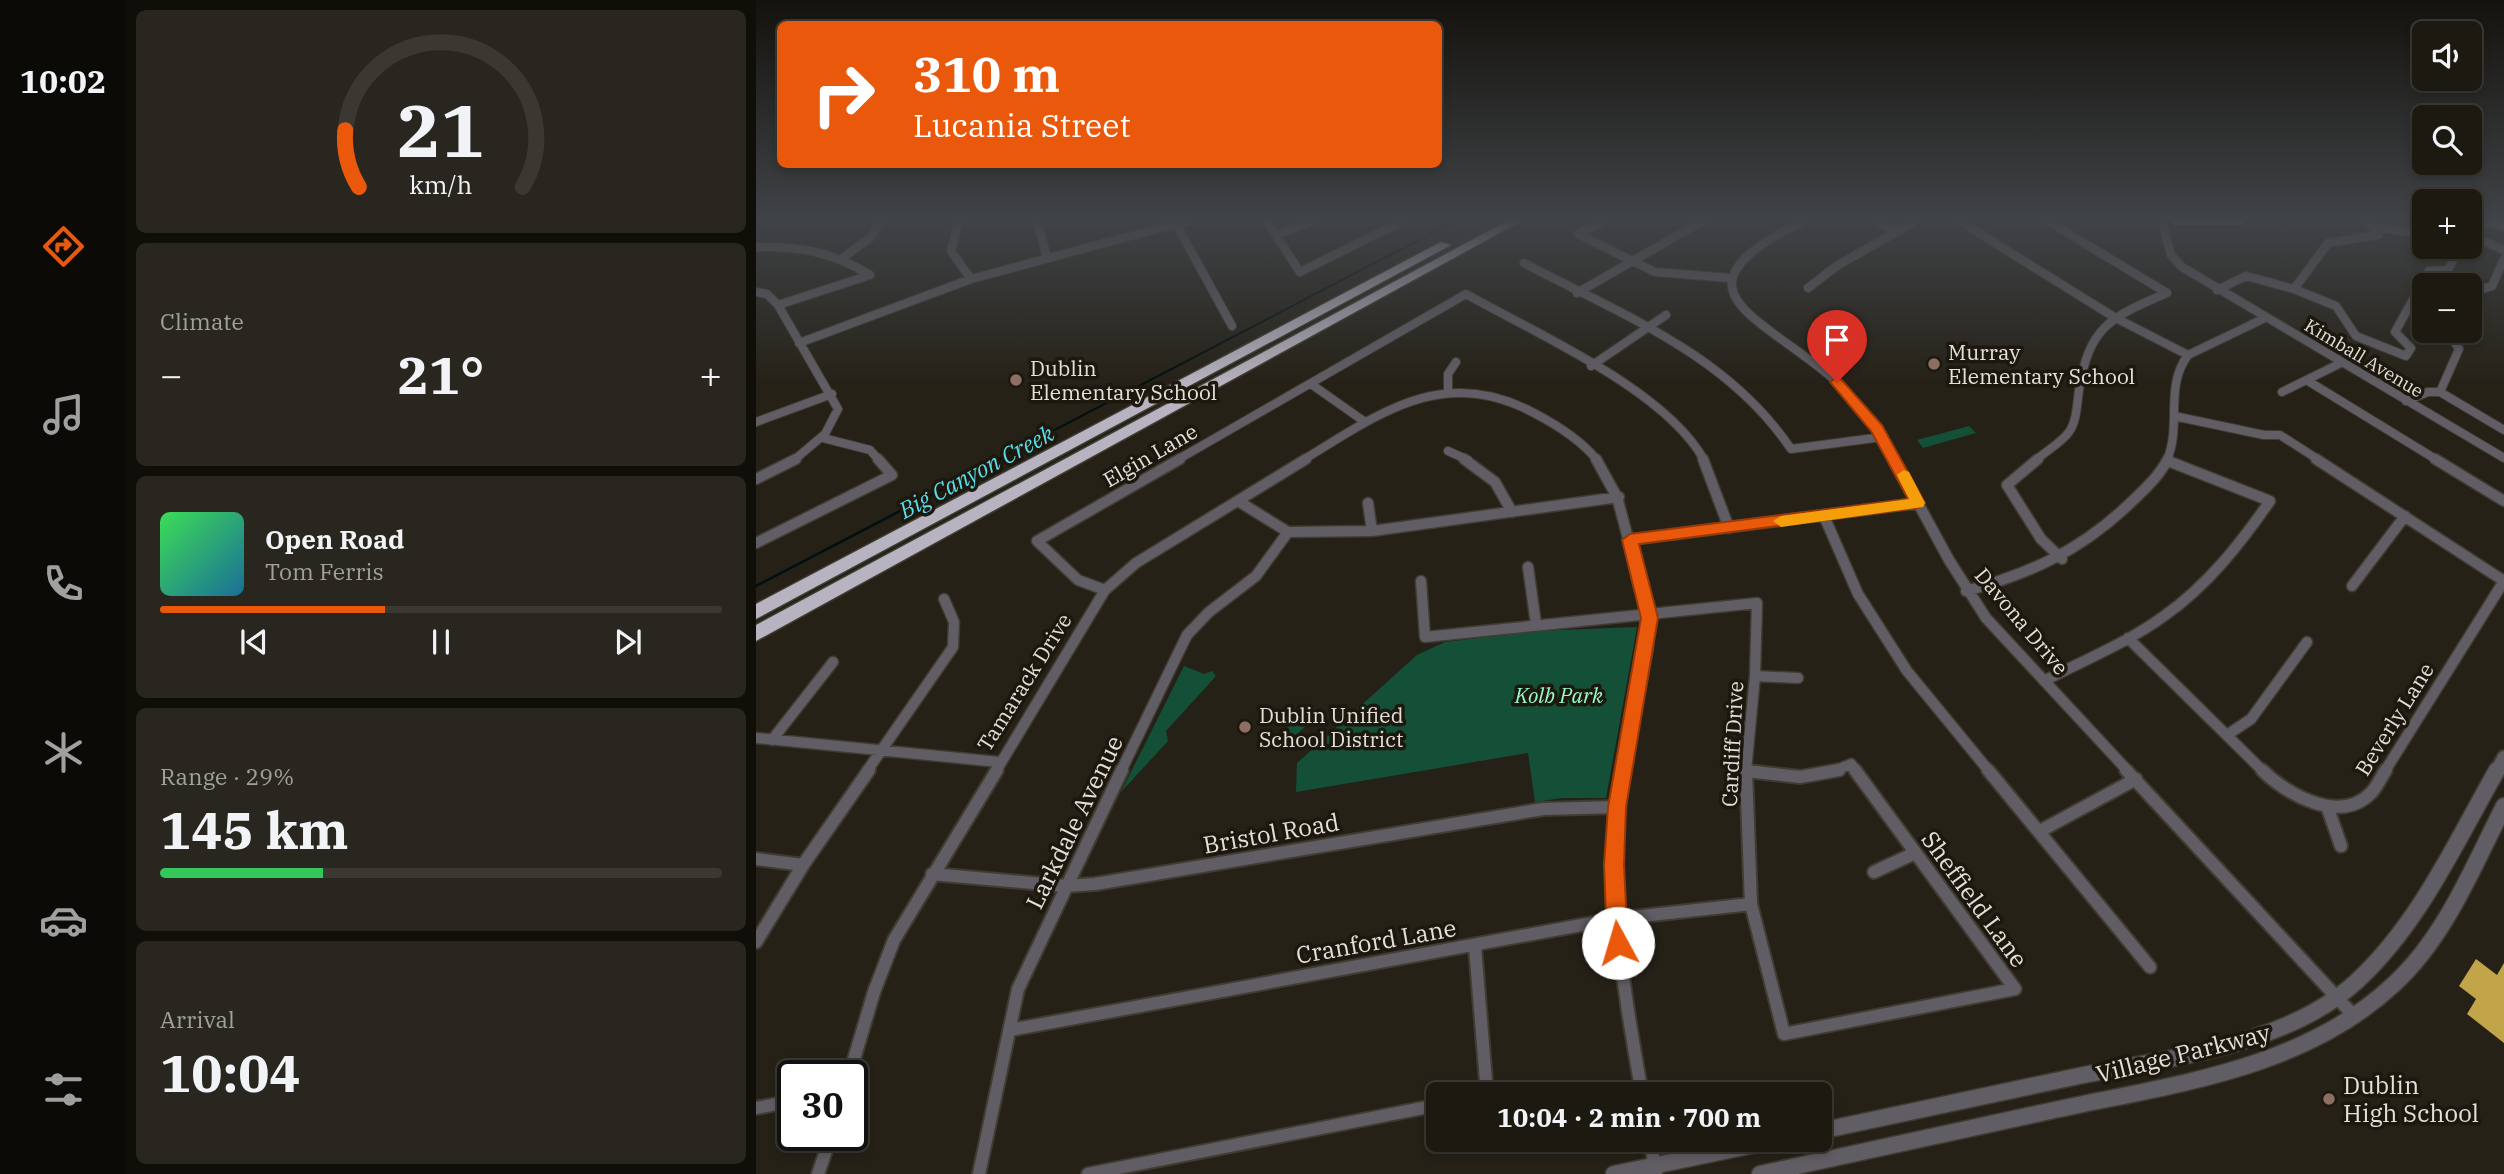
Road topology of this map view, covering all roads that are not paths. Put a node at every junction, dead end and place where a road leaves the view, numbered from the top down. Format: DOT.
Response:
graph roads {
  1 [pos="870,275"];
  2 [pos="968,275"];
  3 [pos="986,275"];
  4 [pos="1204,275"];
  5 [pos="1390,275"];
  6 [pos="1416,275"];
  7 [pos="1544,275"];
  8 [pos="1607,275"];
  9 [pos="1690,275"];
  10 [pos="1732,275"];
  11 [pos="1825,275"];
  12 [pos="2046,275"];
  13 [pos="2137,275"];
  14 [pos="2194,275"];
  15 [pos="2305,275"];
  16 [pos="2427,275"];
  17 [pos="2497,275"];
  18 [pos="1730,278"];
  19 [pos="971,279"];
  20 [pos="1808,288"];
  21 [pos="2294,289"];
  22 [pos="2482,289"];
  23 [pos="2217,290"];
  24 [pos="756,292"];
  25 [pos="1577,293"];
  26 [pos="778,305"];
  27 [pos="1665,314"];
  28 [pos="2114,317"];
  29 [pos="2265,318"];
  30 [pos="1232,326"];
  31 [pos="1646,328"];
  32 [pos="799,343"];
  33 [pos="2455,343"];
  34 [pos="2188,355"];
  35 [pos="1456,362"];
  36 [pos="2341,363"];
  37 [pos="1591,366"];
  38 [pos="2308,381"];
  39 [pos="1311,384"];
  40 [pos="1448,392"];
  41 [pos="2282,392"];
  42 [pos="2440,392"];
  43 [pos="832,394"];
  44 [pos="2406,401"];
  45 [pos="2174,415"];
  46 [pos="756,422"];
  47 [pos="1365,422"];
  48 [pos="2504,430"];
  49 [pos="1882,437"];
  50 [pos="823,438"];
  51 [pos="1448,451"];
  52 [pos="2504,458"];
  53 [pos="2168,461"];
  54 [pos="756,479"];
  55 [pos="1619,497"];
  56 [pos="1238,500"];
  57 [pos="2504,501"];
  58 [pos="1368,503"];
  59 [pos="1918,503"];
  60 [pos="1512,512"];
  61 [pos="1824,516"];
  62 [pos="2405,516"];
  63 [pos="1729,528"];
  64 [pos="1371,531"];
  65 [pos="1288,532"];
  66 [pos="1630,540"];
  67 [pos="756,543"];
  68 [pos="2062,559"];
  69 [pos="1528,568"];
  70 [pos="1421,581"];
  71 [pos="2504,581"];
  72 [pos="2351,586"];
  73 [pos="1105,590"];
  74 [pos="1966,591"];
  75 [pos="944,599"];
  76 [pos="756,612"];
  77 [pos="1650,618"];
  78 [pos="1536,624"];
  79 [pos="756,634"];
  80 [pos="2128,638"];
  81 [pos="2307,642"];
  82 [pos="833,662"];
  83 [pos="1755,676"];
  84 [pos="1798,678"];
  85 [pos="2044,681"];
  86 [pos="2227,735"];
  87 [pos="756,738"];
  88 [pos="772,740"];
  89 [pos="880,752"];
  90 [pos="2504,757"];
  91 [pos="999,762"];
  92 [pos="1746,771"];
  93 [pos="2136,779"];
  94 [pos="2327,806"];
  95 [pos="2504,806"];
  96 [pos="1617,807"];
  97 [pos="2040,831"];
  98 [pos="2341,846"];
  99 [pos="1915,853"];
  100 [pos="756,859"];
  101 [pos="803,865"];
  102 [pos="1874,873"];
  103 [pos="932,874"];
  104 [pos="1065,886"];
  105 [pos="1751,904"];
  106 [pos="1614,919"];
  107 [pos="756,942"];
  108 [pos="1475,947"];
  109 [pos="2150,967"];
  110 [pos="2336,997"];
  111 [pos="2355,1017"];
  112 [pos="1010,1030"];
  113 [pos="1784,1034"];
  114 [pos="854,1060"];
  115 [pos="1486,1082"];
  116 [pos="1640,1082"];
  117 [pos="777,1104"];
  118 [pos="1426,1107"];
  119 [pos="756,1108"];
  120 [pos="1832,1128"];
  121 [pos="826,1151"];
  122 [pos="1652,1152"];
  123 [pos="1729,1152"];
  124 [pos="1655,1170"];
  125 [pos="818,1174"];
  126 [pos="979,1174"];
  127 [pos="1088,1174"];
  128 [pos="1614,1174"];
  129 [pos="1760,1174"];
  1 -- 26 [label="street"];
  2 -- 19 [label="street"];
  3 -- 19 [label="street"];
  4 -- 30 [label="street"];
  5 -- 76 [label="highway"];
  6 -- 79 [label="highway"];
  7 -- 25 [label="street"];
  8 -- 25 [label="street"];
  9 -- 18 [label="street"];
  10 -- 18 [label="street"];
  11 -- 20 [label="street"];
  12 -- 28 [label="street"];
  13 -- 28 [label="street"];
  14 -- 23 [label="street, Kimball Avenue"];
  15 -- 21 [label="street"];
  16 -- 21 [label="street"];
  17 -- 22 [label="street"];
  18 -- 49 [label="street, Davona Drive"];
  19 -- 32 [label="street"];
  21 -- 23 [label="street"];
  23 -- 29 [label="street, Kimball Avenue"];
  24 -- 26 [label="street"];
  25 -- 31 [label="street"];
  26 -- 32 [label="street"];
  27 -- 31 [label="street"];
  28 -- 34 [label="street"];
  28 -- 68 [label="street"];
  29 -- 34 [label="street"];
  29 -- 36 [label="street, Kimball Avenue"];
  31 -- 37 [label="street"];
  31 -- 49 [label="street"];
  32 -- 43 [label="street"];
  33 -- 42 [label="street"];
  34 -- 45 [label="street"];
  35 -- 40 [label="street"];
  36 -- 38 [label="street"];
  36 -- 44 [label="street, Kimball Avenue"];
  37 -- 39 [label="street, Elgin Lane"];
  37 -- 63 [label="street"];
  38 -- 41 [label="street"];
  38 -- 57 [label="street"];
  39 -- 47 [label="street"];
  39 -- 73 [label="street, Elgin Lane"];
  40 -- 47 [label="street, Tamarack Drive"];
  40 -- 55 [label="street, Tamarack Drive"];
  42 -- 44 [label="street"];
  42 -- 48 [label="street"];
  43 -- 46 [label="street"];
  43 -- 50 [label="street"];
  44 -- 52 [label="street, Kimball Avenue"];
  45 -- 53 [label="street"];
  45 -- 62 [label="street"];
  47 -- 56 [label="street, Tamarack Drive"];
  49 -- 59 [label="street, Davona Drive"];
  50 -- 54 [label="street"];
  50 -- 67 [label="street"];
  51 -- 60 [label="street"];
  53 -- 68 [label="street"];
  53 -- 80 [label="street"];
  55 -- 60 [label="street"];
  55 -- 66 [label="street, Tamarack Drive"];
  56 -- 65 [label="street"];
  56 -- 73 [label="street, Tamarack Drive"];
  58 -- 64 [label="street"];
  59 -- 61 [label="street"];
  59 -- 74 [label="street, Davona Drive"];
  60 -- 64 [label="street"];
  61 -- 63 [label="street"];
  61 -- 97 [label="street"];
  62 -- 71 [label="street"];
  62 -- 72 [label="street"];
  63 -- 66 [label="street"];
  64 -- 65 [label="street"];
  65 -- 104 [label="street, Larkdale Avenue"];
  66 -- 77 [label="street, Tamarack Drive"];
  68 -- 74 [label="street"];
  69 -- 78 [label="street"];
  70 -- 78 [label="street"];
  71 -- 94 [label="street, Beverly Lane"];
  73 -- 91 [label="street, Tamarack Drive"];
  74 -- 85 [label="street, Davona Drive"];
  75 -- 89 [label="street"];
  77 -- 78 [label="street"];
  77 -- 83 [label="street, Cardiff Drive"];
  77 -- 96 [label="street"];
  80 -- 85 [label="street"];
  80 -- 86 [label="street, Beverly Lane"];
  81 -- 86 [label="street"];
  82 -- 88 [label="street"];
  83 -- 84 [label="street"];
  83 -- 92 [label="street, Cardiff Drive"];
  85 -- 93 [label="street, Davona Drive"];
  86 -- 94 [label="street, Beverly Lane"];
  87 -- 88 [label="street"];
  88 -- 89 [label="street"];
  89 -- 91 [label="street"];
  89 -- 101 [label="street"];
  90 -- 110 [label="street, Village Parkway"];
  91 -- 103 [label="street, Tamarack Drive"];
  92 -- 99 [label="street, Sheffield Lane"];
  92 -- 105 [label="street, Cardiff Drive"];
  93 -- 97 [label="street"];
  93 -- 110 [label="street, Davona Drive"];
  94 -- 98 [label="street"];
  95 -- 111 [label="street, Village Parkway"];
  96 -- 104 [label="street, Bristol Road"];
  96 -- 106 [label="street"];
  97 -- 109 [label="street"];
  99 -- 102 [label="street"];
  99 -- 113 [label="street, Sheffield Lane"];
  100 -- 101 [label="street"];
  101 -- 107 [label="street"];
  103 -- 104 [label="street, Bristol Road"];
  103 -- 114 [label="street, Tamarack Drive"];
  104 -- 112 [label="street, Larkdale Avenue"];
  105 -- 106 [label="street, Cranford Lane"];
  105 -- 113 [label="street, Cardiff Drive"];
  106 -- 108 [label="street, Cranford Lane"];
  106 -- 116 [label="street"];
  108 -- 112 [label="street, Cranford Lane"];
  108 -- 115 [label="street"];
  110 -- 111 [label="street, Davona Drive"];
  110 -- 120 [label="street, Village Parkway"];
  111 -- 129 [label="street, Village Parkway"];
  112 -- 126 [label="street, Larkdale Avenue"];
  117 -- 119 [label="street"];
  118 -- 127 [label="street"];
  121 -- 125 [label="street"];
  122 -- 124 [label="street"];
  123 -- 124 [label="street"];
  124 -- 128 [label="street"];
}
